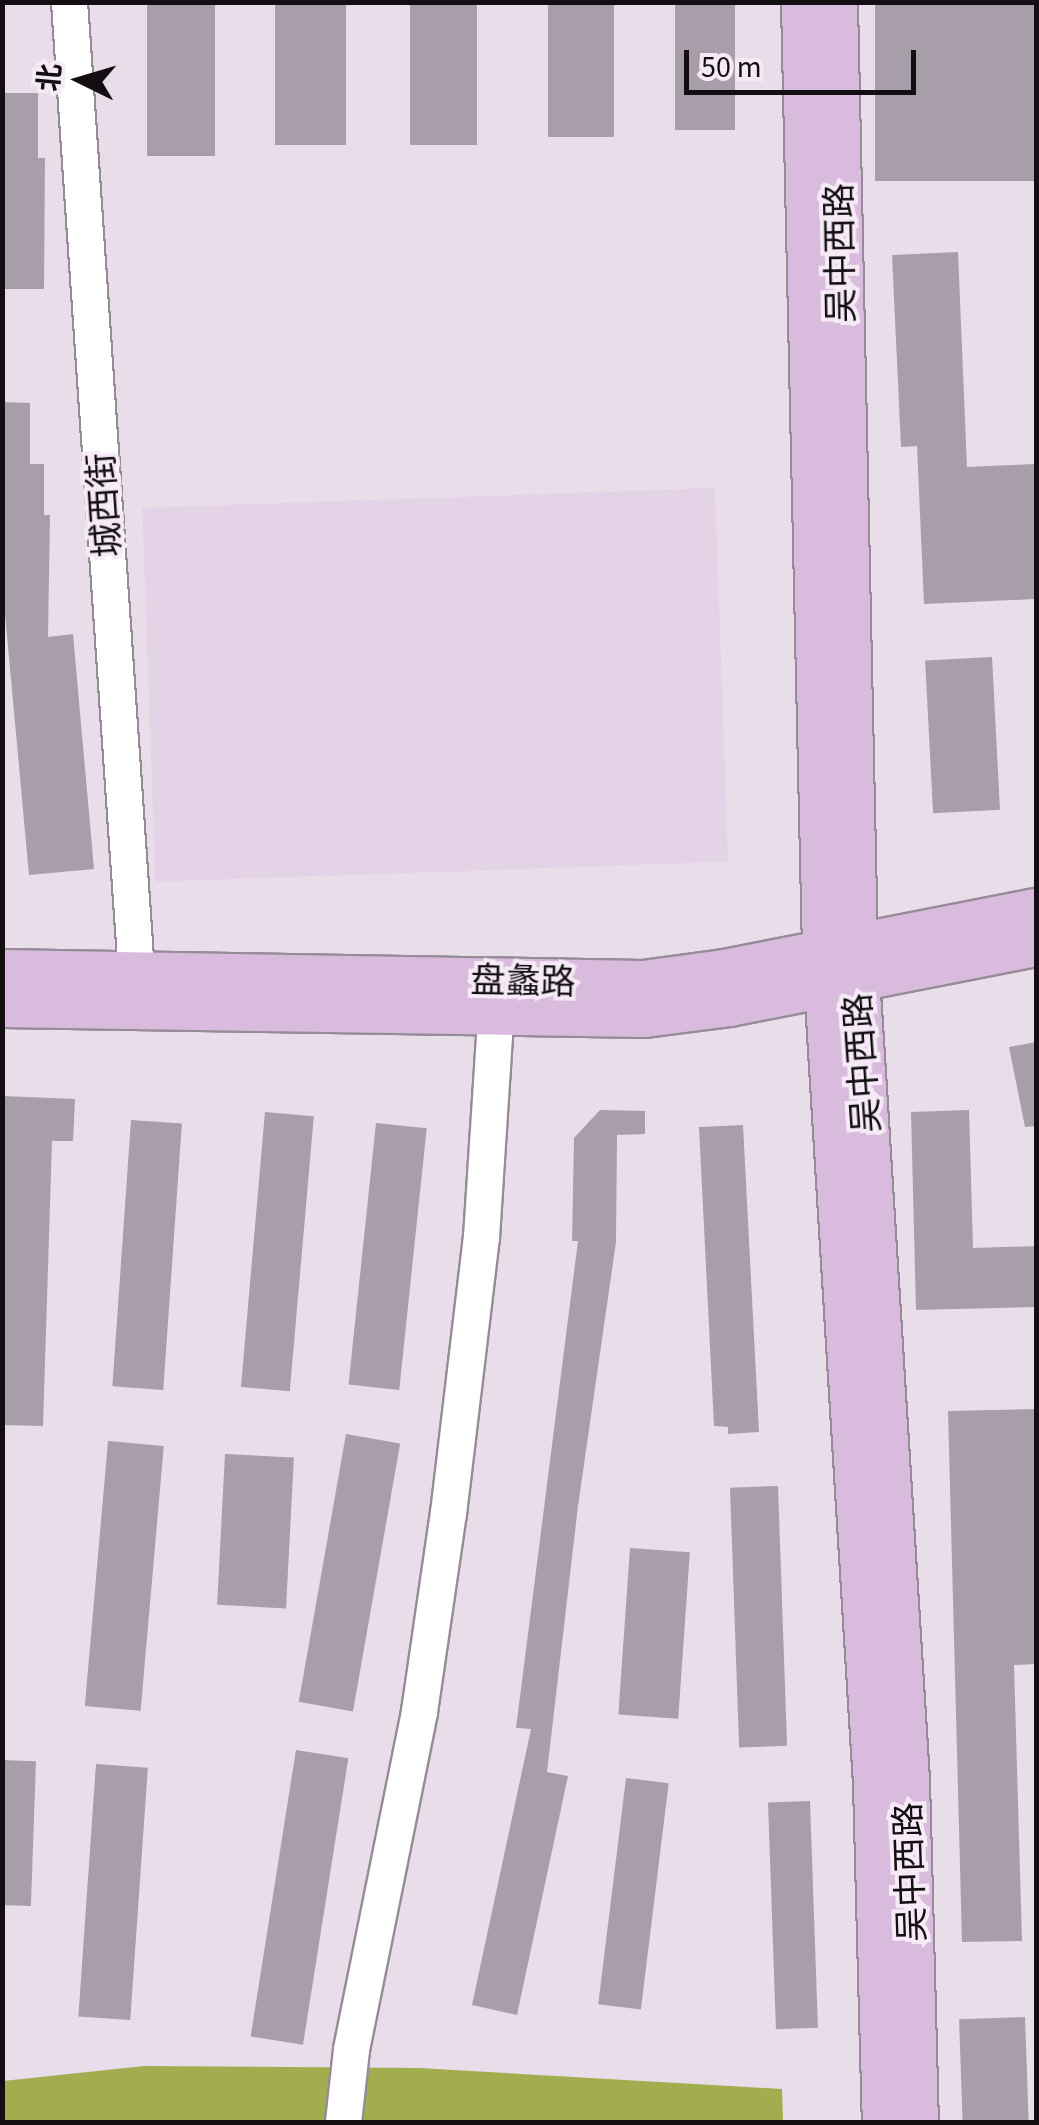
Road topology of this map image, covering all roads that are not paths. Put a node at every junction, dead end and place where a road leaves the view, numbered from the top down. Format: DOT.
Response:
graph roads {
  1 [pos="69,2"];
  2 [pos="804,2"];
  3 [pos="836,2"];
  4 [pos="1036,910"];
  5 [pos="1036,945"];
  6 [pos="841,966"];
  7 [pos="2,971"];
  8 [pos="138,990"];
  9 [pos="497,999"];
  10 [pos="2,1006"];
  11 [pos="343,2122"];
  12 [pos="884,2122"];
  13 [pos="917,2122"];
  1 -- 8 [label="street, 城西街"];
  2 -- 6 [label="main road, 吴中西路"];
  3 -- 6 [label="main road, 吴中西路"];
  4 -- 6 [label="main road, 盘蠡路"];
  5 -- 6 [label="main road, 盘蠡路"];
  6 -- 9 [label="main road, 盘蠡路"];
  6 -- 12 [label="main road, 吴中西路"];
  6 -- 13 [label="main road, 吴中西路"];
  7 -- 8 [label="main road, 盘蠡路"];
  8 -- 9 [label="main road, 盘蠡路"];
  8 -- 10 [label="main road, 盘蠡路"];
  9 -- 11 [label="street"];
}
